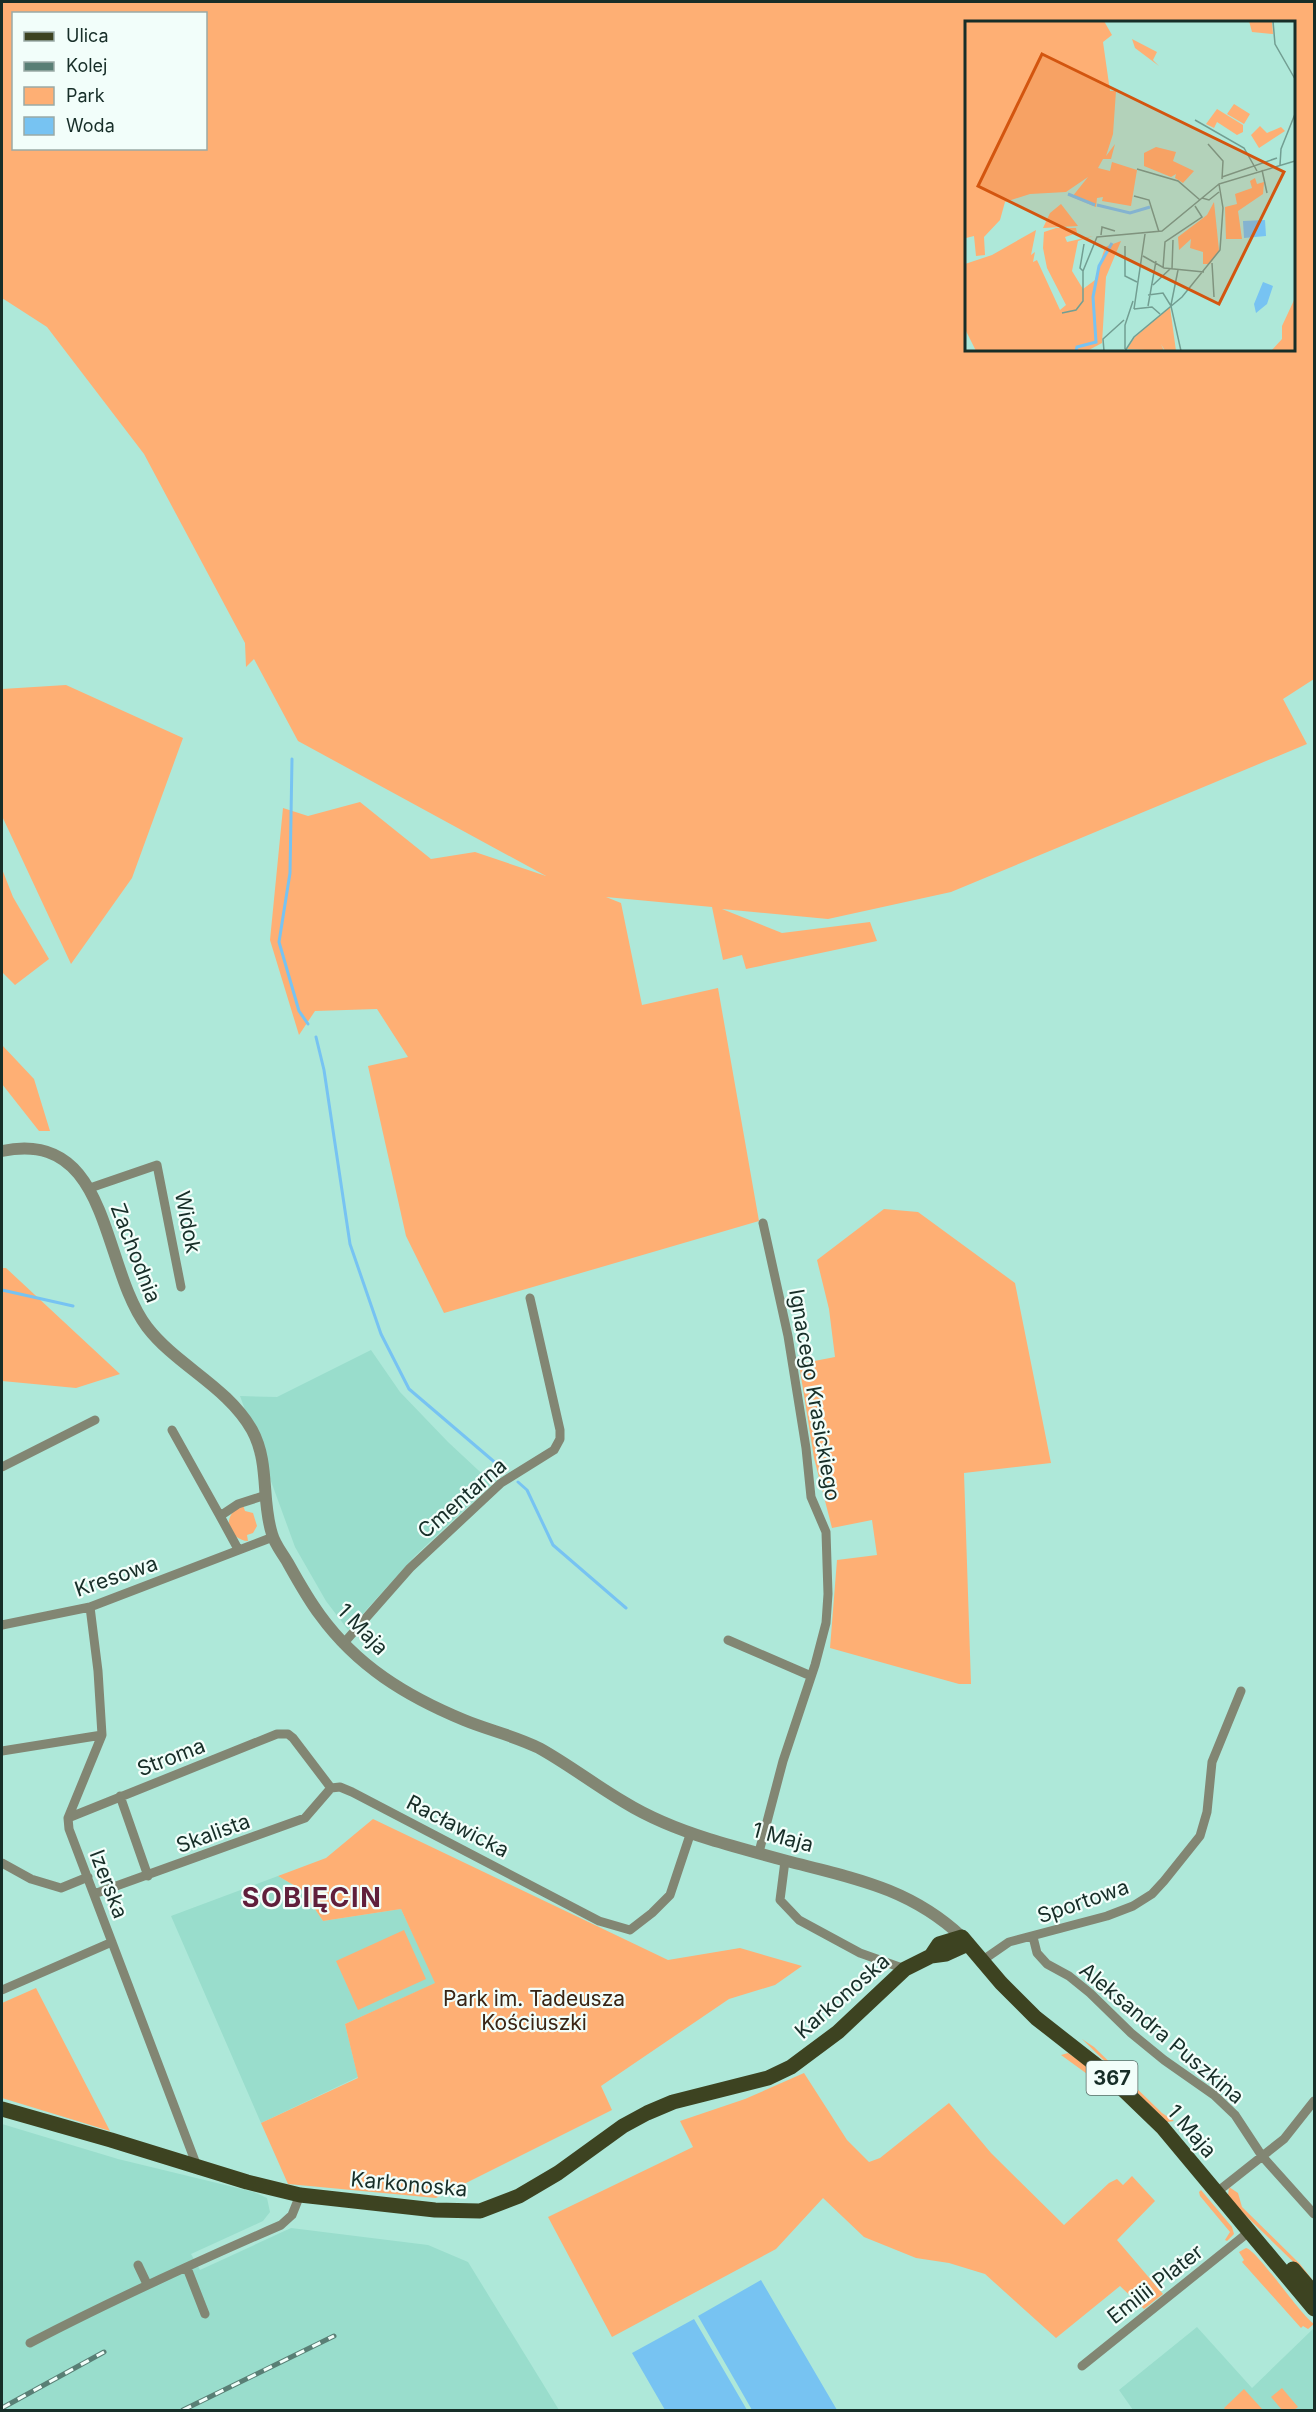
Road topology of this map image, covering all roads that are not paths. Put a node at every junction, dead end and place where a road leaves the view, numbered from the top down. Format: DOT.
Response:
graph roads {
  1 [pos="2,1151"];
  2 [pos="90,1188"];
  3 [pos="763,1223"];
  4 [pos="181,1287"];
  5 [pos="531,1298"];
  6 [pos="95,1420"];
  7 [pos="172,1430"];
  8 [pos="2,1467"];
  9 [pos="266,1495"];
  10 [pos="220,1516"];
  11 [pos="273,1537"];
  12 [pos="238,1549"];
  13 [pos="90,1607"];
  14 [pos="2,1625"];
  15 [pos="728,1640"];
  16 [pos="343,1644"];
  17 [pos="811,1676"];
  18 [pos="1241,1691"];
  19 [pos="102,1735"];
  20 [pos="2,1750"];
  21 [pos="332,1788"];
  22 [pos="120,1796"];
  23 [pos="68,1818"];
  24 [pos="691,1832"];
  25 [pos="759,1852"];
  26 [pos="785,1861"];
  27 [pos="2,1863"];
  28 [pos="148,1876"];
  29 [pos="88,1877"];
  30 [pos="94,1894"];
  31 [pos="941,1919"];
  32 [pos="1033,1937"];
  33 [pos="965,1940"];
  34 [pos="112,1942"];
  35 [pos="935,1950"];
  36 [pos="983,1960"];
  37 [pos="905,1969"];
  38 [pos="2,1990"];
  39 [pos="1314,2101"];
  40 [pos="2,2109"];
  41 [pos="1262,2156"];
  42 [pos="195,2167"];
  43 [pos="1217,2192"];
  44 [pos="300,2195"];
  45 [pos="1314,2214"];
  46 [pos="1251,2231"];
  47 [pos="138,2265"];
  48 [pos="188,2268"];
  49 [pos="147,2284"];
  50 [pos="1314,2293"];
  51 [pos="1314,2309"];
  52 [pos="205,2314"];
  53 [pos="30,2343"];
  54 [pos="1082,2366"];
  1 -- 2 [label="street, Zachodnia / 367"];
  2 -- 4 [label="street, Widok"];
  2 -- 9 [label="street, Zachodnia / 367"];
  3 -- 17 [label="street, Ignacego Krasickiego"];
  5 -- 16 [label="street, Cmentarna"];
  6 -- 8 [label="street"];
  7 -- 10 [label="street"];
  9 -- 10 [label="street"];
  9 -- 11 [label="street, 367"];
  10 -- 12 [label="street"];
  11 -- 12 [label="street, Kresowa"];
  11 -- 16 [label="street, 1 Maja / 367"];
  12 -- 13 [label="street, Kresowa"];
  13 -- 14 [label="street, Kresowa"];
  13 -- 19 [label="street"];
  15 -- 17 [label="street"];
  16 -- 24 [label="street, 1 Maja / 367"];
  17 -- 25 [label="street, Ignacego Krasickiego"];
  18 -- 32 [label="street, Sportowa"];
  19 -- 20 [label="street"];
  19 -- 23 [label="street"];
  21 -- 22 [label="street, Stroma"];
  21 -- 24 [label="street, Racławicka"];
  21 -- 28 [label="street, Skalista"];
  22 -- 23 [label="street, Stroma"];
  22 -- 28 [label="street"];
  23 -- 29 [label="street, Izerska"];
  24 -- 25 [label="street, 1 Maja / 367"];
  25 -- 26 [label="street, 1 Maja / 367"];
  26 -- 31 [label="street, 1 Maja / 367"];
  26 -- 37 [label="street"];
  27 -- 29 [label="street"];
  28 -- 30 [label="street, Skalista"];
  29 -- 30 [label="street, Izerska"];
  30 -- 34 [label="street, Izerska"];
  31 -- 33 [label="street, 1 Maja / 367"];
  31 -- 35 [label="street"];
  32 -- 36 [label="street, Sportowa"];
  32 -- 41 [label="street, Aleksandra Puszkina"];
  33 -- 35 [label="main road, Karkonoska"];
  33 -- 36 [label="main road, 1 Maja / 367"];
  34 -- 38 [label="street"];
  34 -- 42 [label="street, Izerska"];
  35 -- 37 [label="main road, Karkonoska"];
  36 -- 43 [label="main road, 1 Maja / 367"];
  37 -- 44 [label="main road, Karkonoska"];
  39 -- 41 [label="street"];
  40 -- 42 [label="main road, Karkonoska"];
  41 -- 43 [label="street"];
  41 -- 45 [label="street, Aleksandra Puszkina"];
  42 -- 44 [label="main road, Karkonoska"];
  43 -- 46 [label="main road, 1 Maja / 367"];
  44 -- 48 [label="street"];
  46 -- 50 [label="main road, 1 Maja / 367"];
  46 -- 51 [label="main road, 1 Maja / 367"];
  46 -- 54 [label="street, Emilii Plater"];
  47 -- 49 [label="street"];
  48 -- 49 [label="street"];
  48 -- 52 [label="street"];
  49 -- 53 [label="street"];
}
